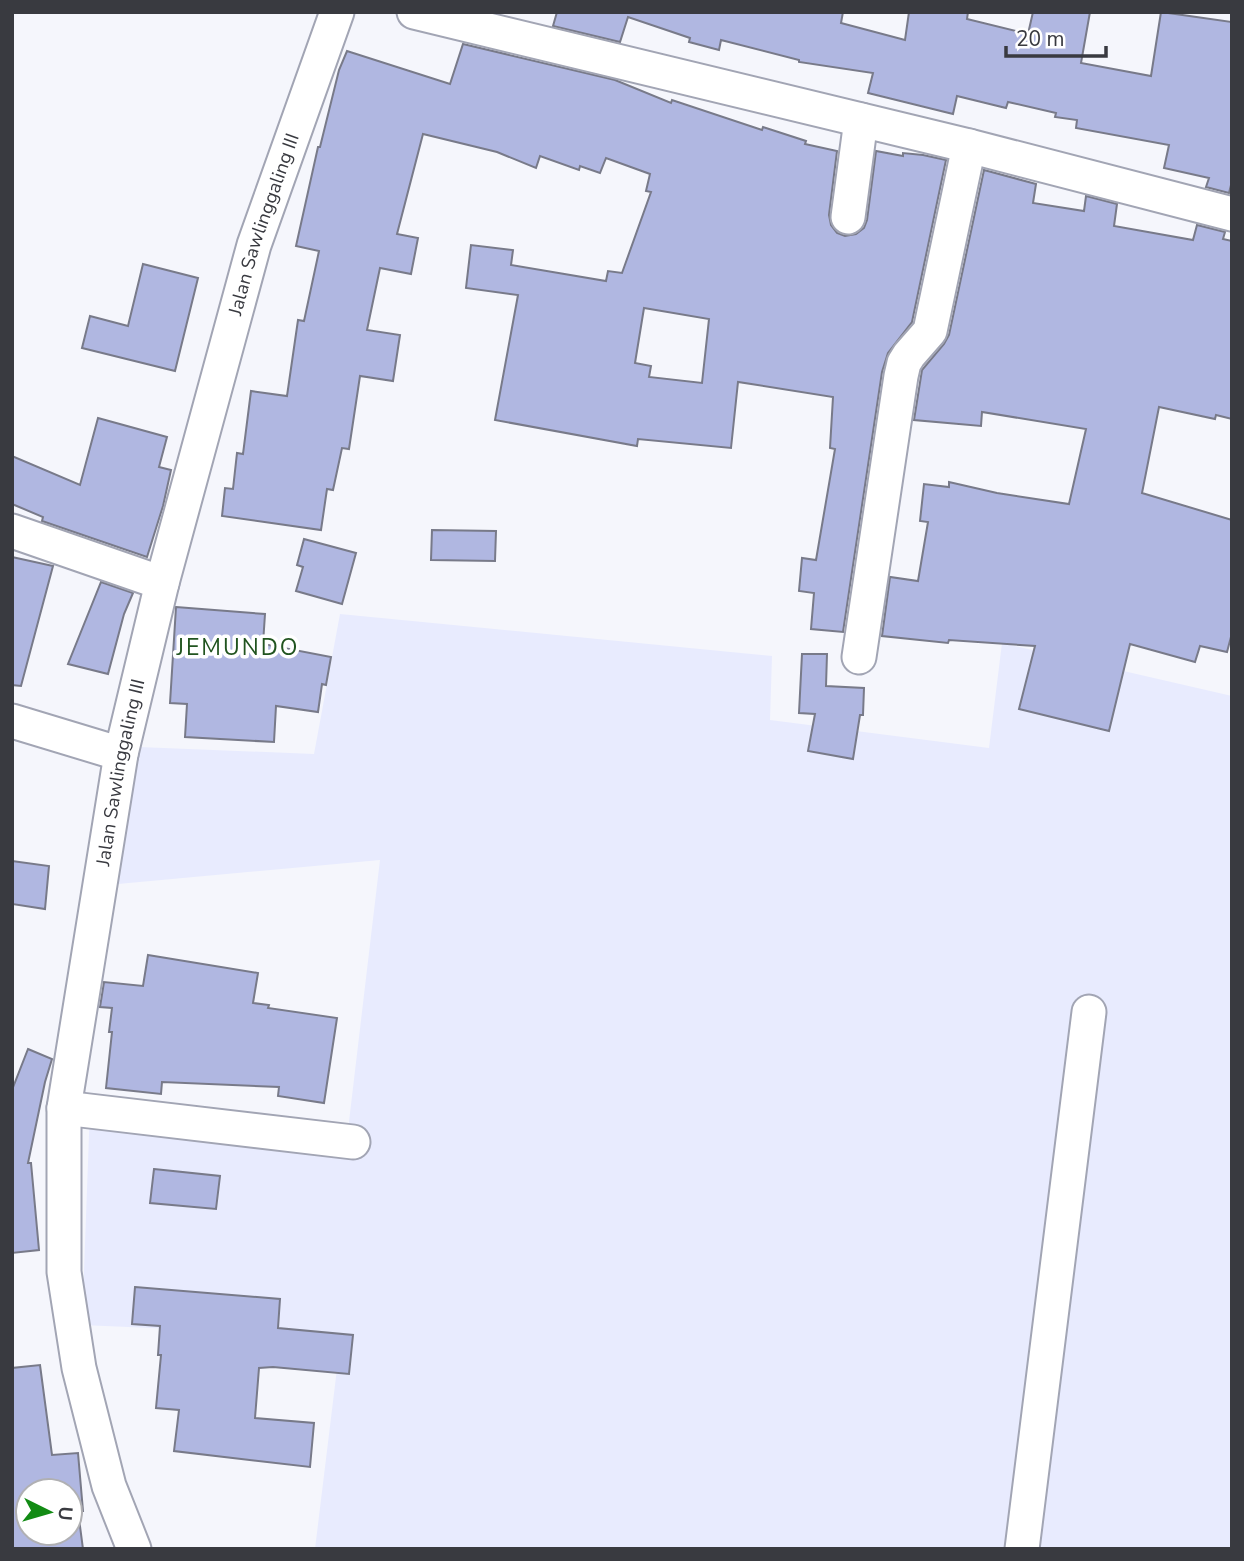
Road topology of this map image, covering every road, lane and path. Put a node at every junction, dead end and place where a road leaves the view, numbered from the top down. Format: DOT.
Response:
graph roads {
  1 [pos="337,12"];
  2 [pos="414,12"];
  3 [pos="861,120"];
  4 [pos="969,146"];
  5 [pos="1232,214"];
  6 [pos="848,216"];
  7 [pos="12,531"];
  8 [pos="162,583"];
  9 [pos="859,657"];
  10 [pos="12,721"];
  11 [pos="121,754"];
  12 [pos="1089,1012"];
  13 [pos="64,1108"];
  14 [pos="353,1142"];
  15 [pos="134,1549"];
  16 [pos="1022,1549"];
  1 -- 8 [label="street, Jalan Sawlinggaling III"];
  2 -- 3 [label="street"];
  3 -- 4 [label="street"];
  3 -- 6 [label="street"];
  4 -- 5 [label="street"];
  4 -- 9 [label="street"];
  7 -- 8 [label="street"];
  8 -- 11 [label="street, Jalan Sawlinggaling III"];
  10 -- 11 [label="street"];
  11 -- 13 [label="street, Jalan Sawlinggaling III"];
  12 -- 16 [label="street"];
  13 -- 14 [label="street"];
  13 -- 15 [label="street, Jalan Sawlinggaling III"];
}
